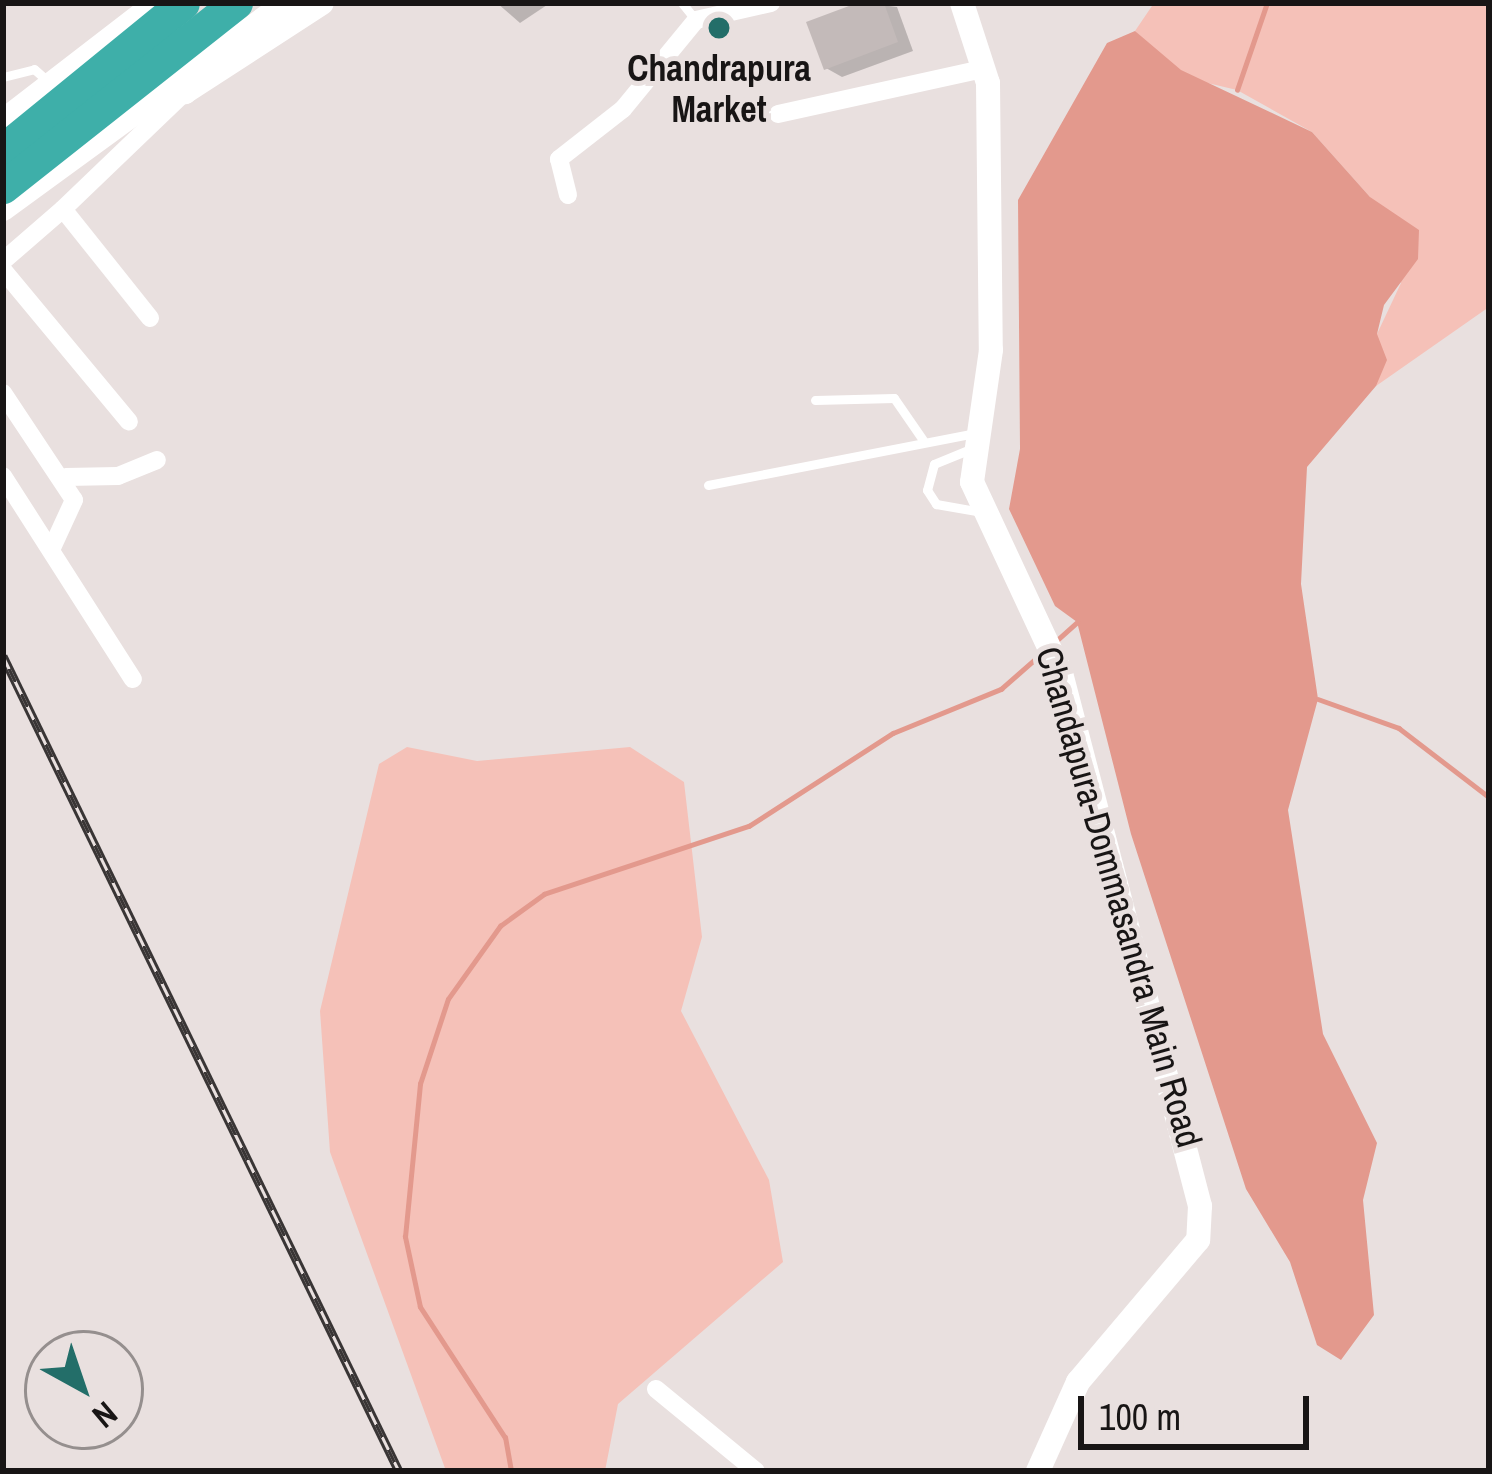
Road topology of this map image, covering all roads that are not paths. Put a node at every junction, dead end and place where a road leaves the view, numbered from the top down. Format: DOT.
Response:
graph roads {
  1 [pos="156,3"];
  2 [pos="183,3"];
  3 [pos="236,3"];
  4 [pos="285,3"];
  5 [pos="322,3"];
  6 [pos="682,3"];
  7 [pos="771,3"];
  8 [pos="962,3"];
  9 [pos="980,3"];
  10 [pos="696,20"];
  11 [pos="985,76"];
  12 [pos="3,77"];
  13 [pos="50,83"];
  14 [pos="185,92"];
  15 [pos="151,96"];
  16 [pos="778,114"];
  17 [pos="16,141"];
  18 [pos="3,187"];
  19 [pos="568,195"];
  20 [pos="3,209"];
  21 [pos="63,209"];
  22 [pos="3,266"];
  23 [pos="150,317"];
  24 [pos="3,393"];
  25 [pos="815,400"];
  26 [pos="129,422"];
  27 [pos="923,440"];
  28 [pos="974,441"];
  29 [pos="157,460"];
  30 [pos="3,476"];
  31 [pos="65,477"];
  32 [pos="708,485"];
  33 [pos="982,512"];
  34 [pos="51,550"];
  35 [pos="133,679"];
  36 [pos="656,1389"];
  37 [pos="756,1471"];
  38 [pos="1038,1471"];
  1 -- 13 [label="main road"];
  2 -- 17 [label="highway"];
  3 -- 17 [label="highway"];
  4 -- 15 [label="main road"];
  5 -- 14 [label="main road"];
  6 -- 10 [label="lane"];
  7 -- 10 [label="street"];
  8 -- 11 [label="main road, Chandapura-Dommasandra Main Road"];
  9 -- 11 [label="main road"];
  10 -- 19 [label="street"];
  11 -- 16 [label="street"];
  11 -- 28 [label="main road, Chandapura-Dommasandra Main Road"];
  12 -- 13 [label="lane"];
  13 -- 17 [label="main road"];
  14 -- 15 [label="main road"];
  14 -- 21 [label="street"];
  15 -- 20 [label="main road"];
  17 -- 18 [label="highway"];
  21 -- 22 [label="street"];
  21 -- 23 [label="street"];
  22 -- 26 [label="street"];
  24 -- 31 [label="street"];
  25 -- 27 [label="lane"];
  27 -- 28 [label="lane"];
  27 -- 32 [label="lane"];
  28 -- 33 [label="main road, Chandapura-Dommasandra Main Road"];
  28 -- 33 [label="lane"];
  29 -- 31 [label="street"];
  30 -- 34 [label="street"];
  31 -- 34 [label="street"];
  33 -- 38 [label="main road, Chandapura-Dommasandra Main Road"];
  34 -- 35 [label="street"];
  36 -- 37 [label="street"];
}
